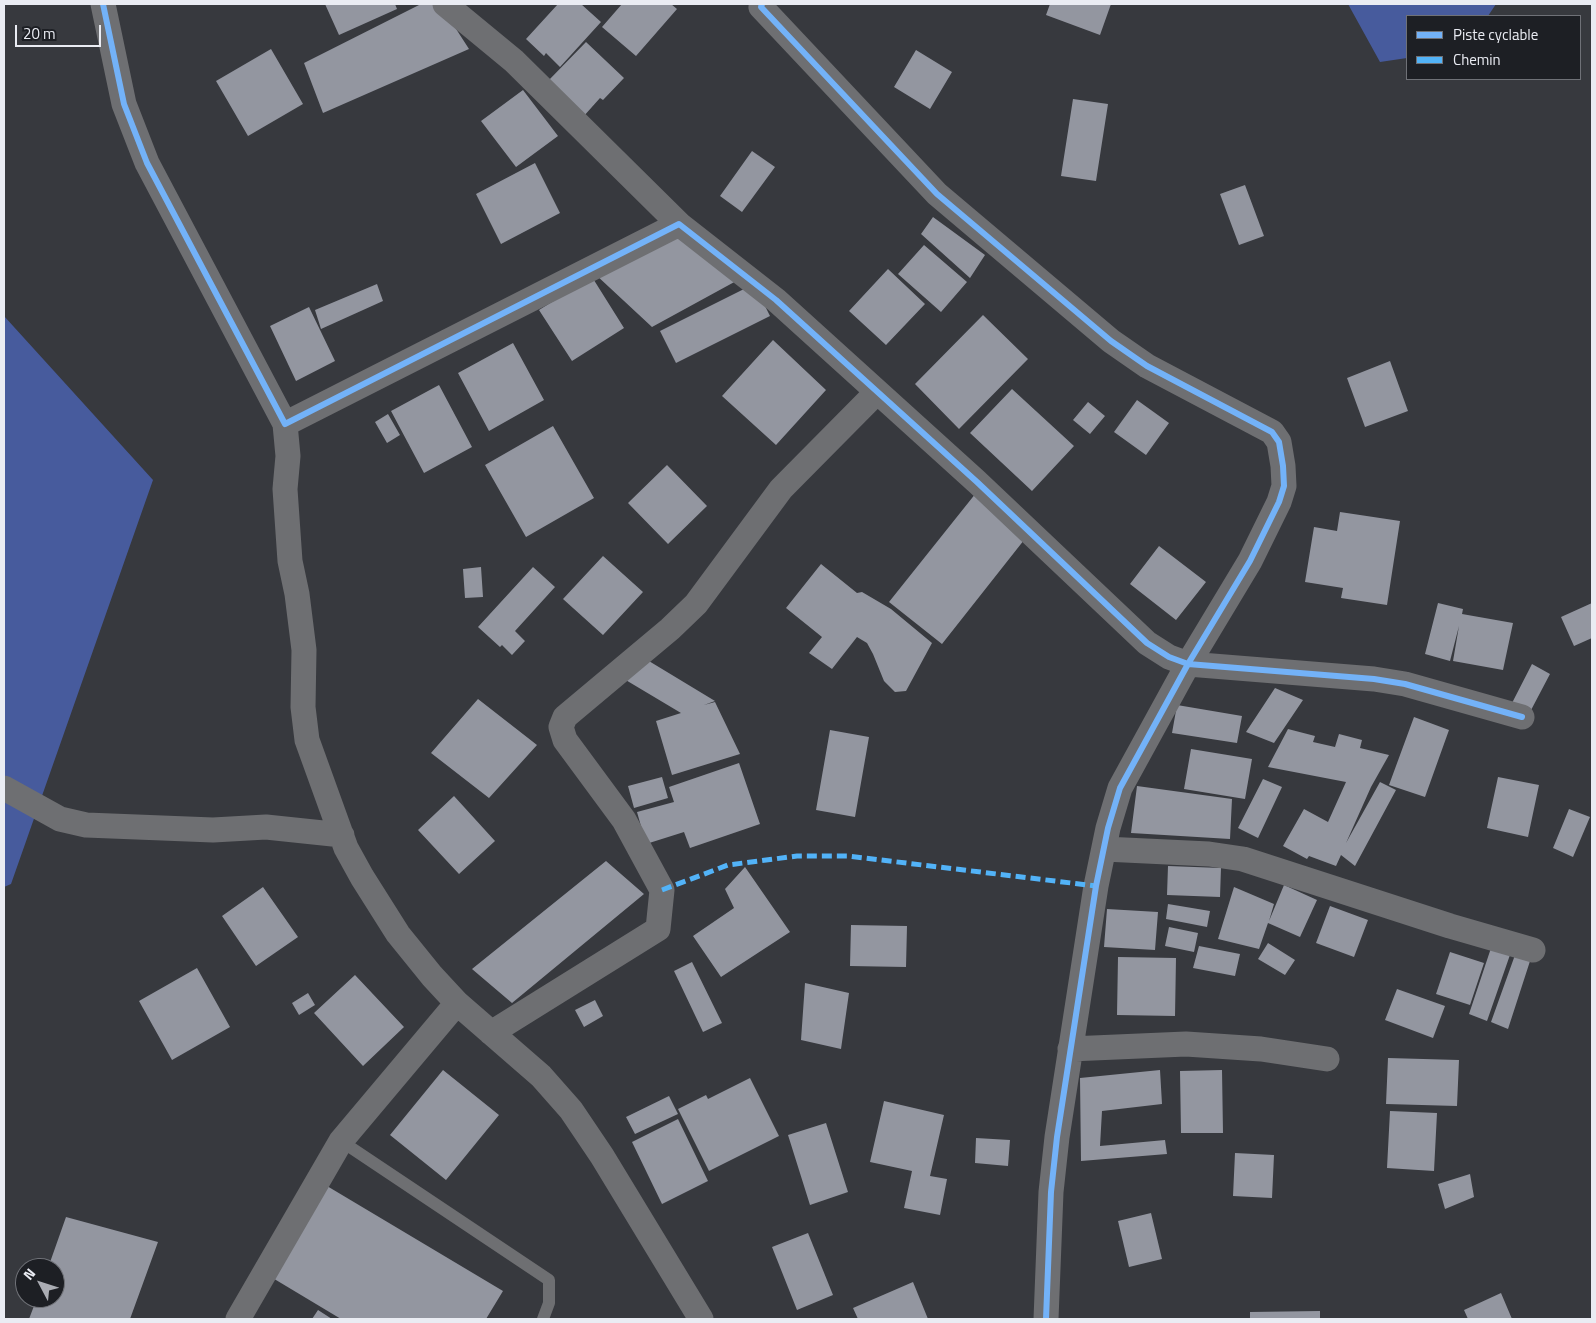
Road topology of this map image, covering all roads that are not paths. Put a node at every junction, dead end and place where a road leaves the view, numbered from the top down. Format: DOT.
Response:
graph roads {
  1 [pos="103,4"];
  2 [pos="445,4"];
  3 [pos="762,4"];
  4 [pos="679,224"];
  5 [pos="877,392"];
  6 [pos="285,424"];
  7 [pos="1188,664"];
  8 [pos="1522,717"];
  9 [pos="4,788"];
  10 [pos="342,835"];
  11 [pos="1104,849"];
  12 [pos="1533,950"];
  13 [pos="457,1003"];
  14 [pos="491,1033"];
  15 [pos="1070,1049"];
  16 [pos="1327,1059"];
  17 [pos="341,1141"];
  18 [pos="1053,1315"];
  19 [pos="238,1319"];
  20 [pos="543,1319"];
  21 [pos="701,1319"];
  1 -- 6 [label="street"];
  2 -- 4 [label="street"];
  3 -- 7 [label="street"];
  4 -- 5 [label="street"];
  4 -- 6 [label="street"];
  5 -- 7 [label="street"];
  5 -- 14 [label="street"];
  6 -- 10 [label="street"];
  7 -- 8 [label="street"];
  7 -- 11 [label="street"];
  9 -- 10 [label="street"];
  10 -- 13 [label="street"];
  11 -- 12 [label="street"];
  11 -- 15 [label="street"];
  13 -- 14 [label="street"];
  13 -- 17 [label="street"];
  14 -- 21 [label="street"];
  15 -- 16 [label="street"];
  15 -- 18 [label="street"];
  17 -- 19 [label="street"];
  17 -- 20 [label="lane"];
}
